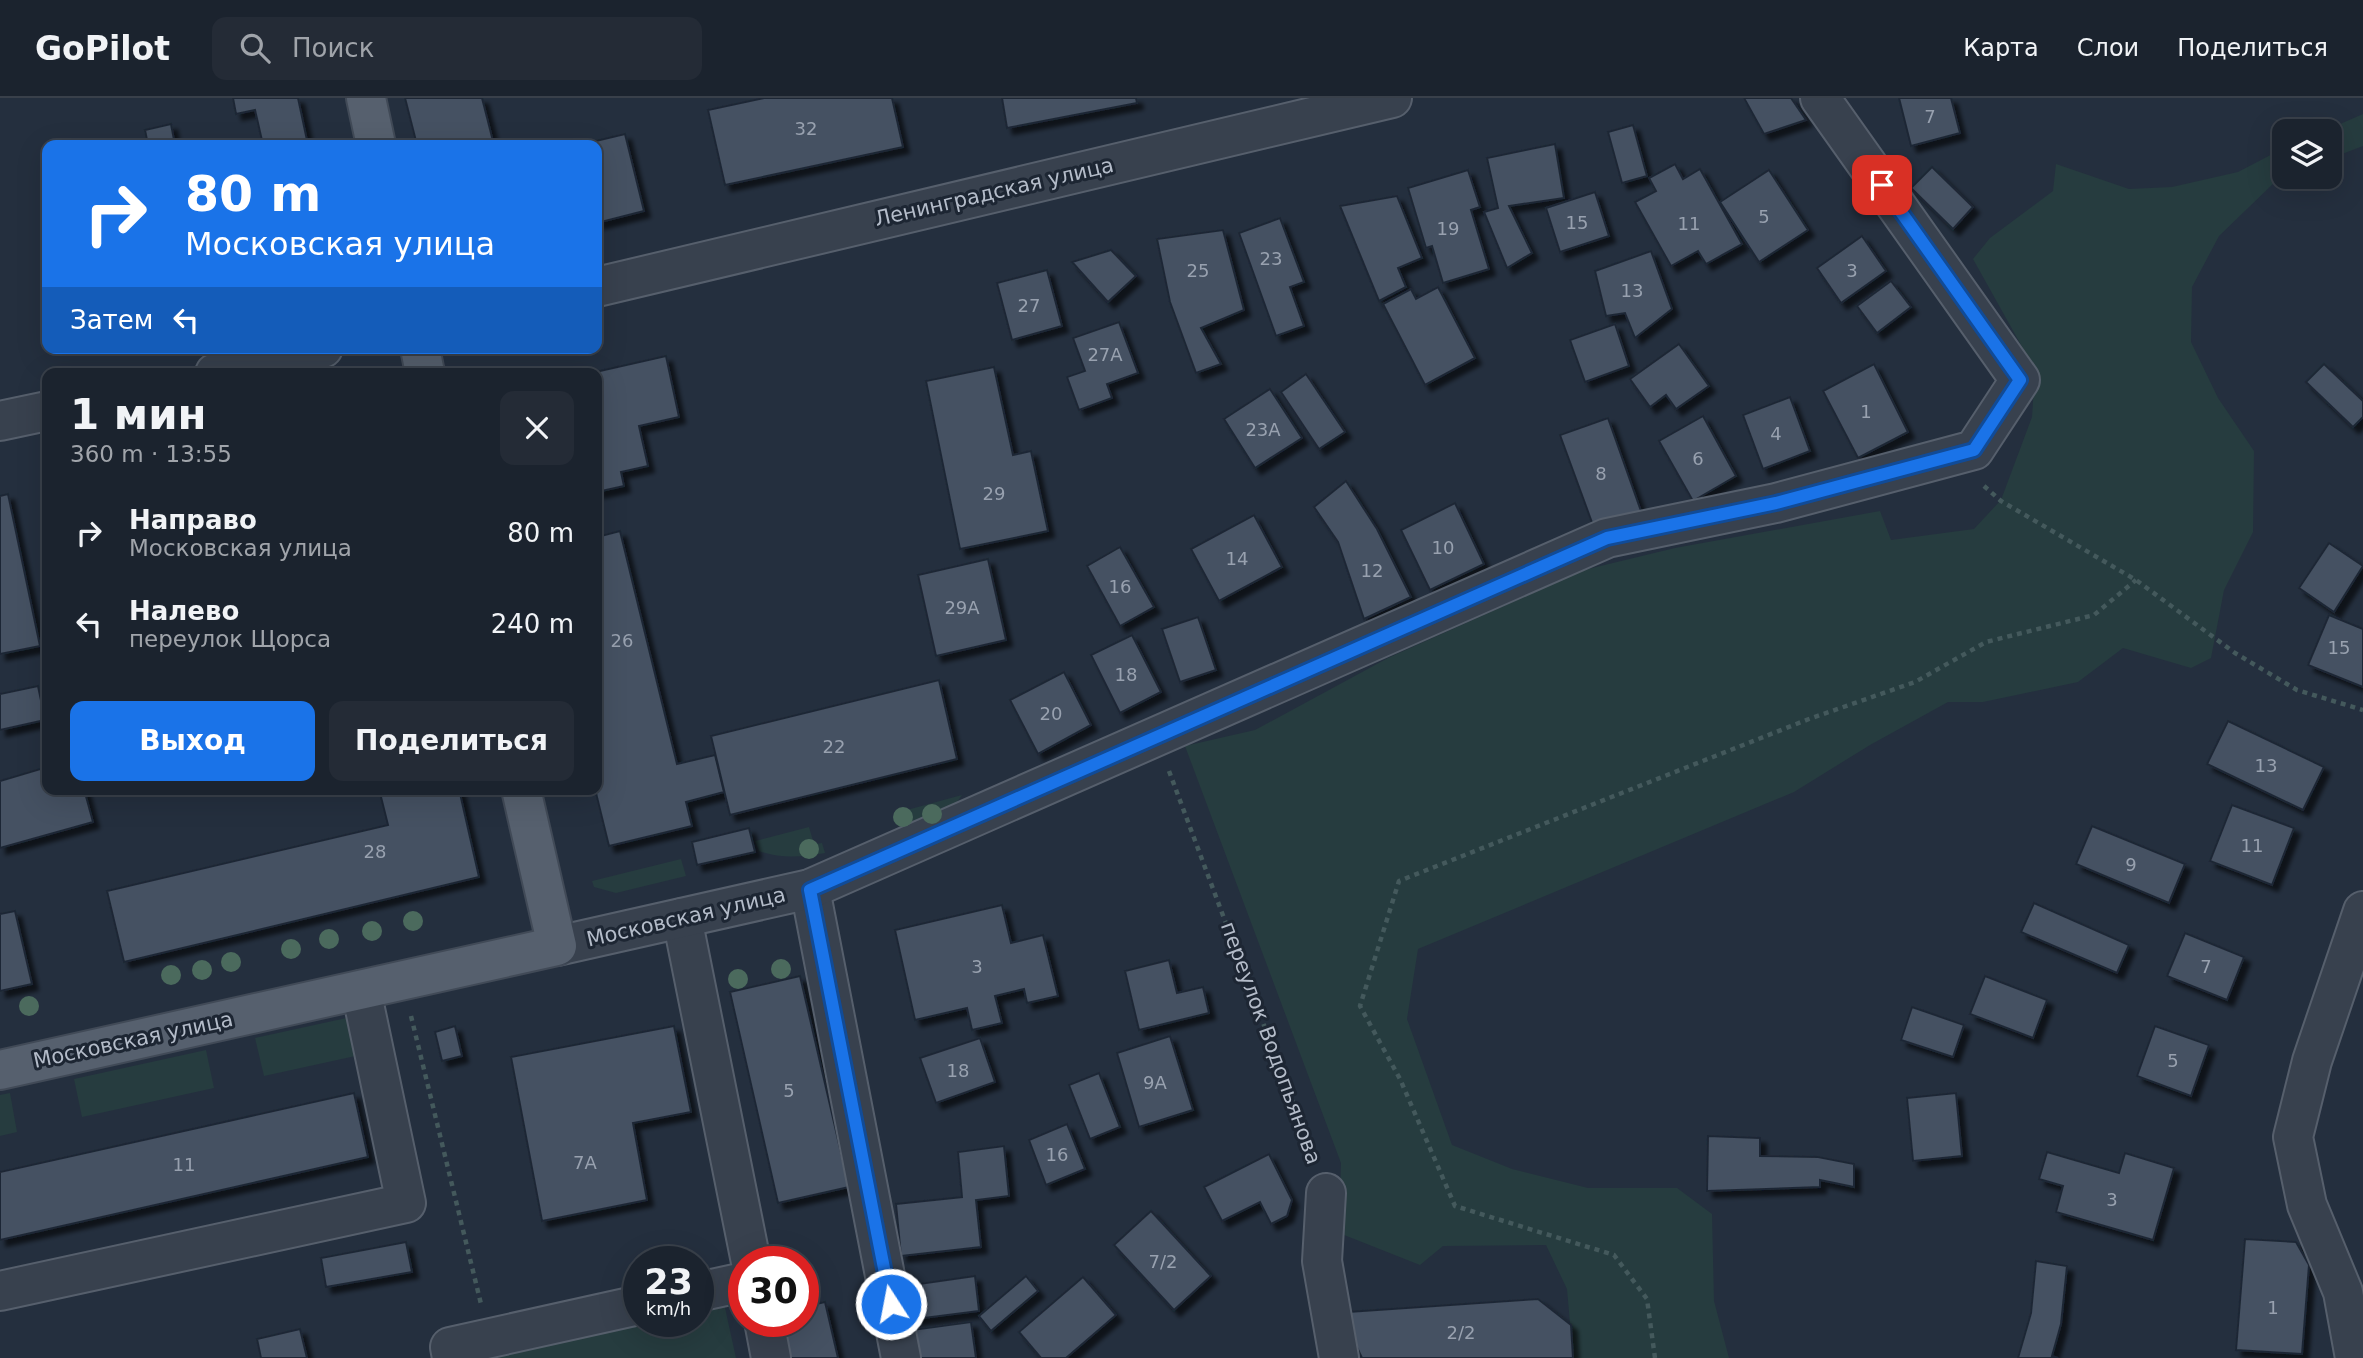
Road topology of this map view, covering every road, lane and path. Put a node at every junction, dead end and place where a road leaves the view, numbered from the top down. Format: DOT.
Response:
graph roads {
  1 [pos="366,98"];
  2 [pos="1392,98"];
  3 [pos="1820,98"];
  4 [pos="375,140"];
  5 [pos="602,286"];
  6 [pos="297,354"];
  7 [pos="237,368"];
  8 [pos="42,412"];
  9 [pos="0,421"];
  10 [pos="1949,456"];
  11 [pos="2136,580"];
  12 [pos="2363,710"];
  13 [pos="1156,737"];
  14 [pos="521,795"];
  15 [pos="810,890"];
  16 [pos="2363,911"];
  17 [pos="682,918"];
  18 [pos="557,946"];
  19 [pos="361,990"];
  20 [pos="420,1055"];
  21 [pos="0,1070"];
  22 [pos="1326,1193"];
  23 [pos="748,1246"];
  24 [pos="0,1291"];
  25 [pos="623,1309"];
  26 [pos="767,1337"];
  27 [pos="490,1338"];
  28 [pos="452,1358"];
  29 [pos="771,1358"];
  30 [pos="901,1358"];
  31 [pos="1339,1358"];
  32 [pos="1654,1358"];
  33 [pos="2355,1358"];
  1 -- 4 [label="main road"];
  2 -- 5 [label="street, Ленинградская улица"];
  3 -- 10 [label="street, Московская улица"];
  6 -- 7 [label="street"];
  8 -- 9 [label="street"];
  10 -- 11 [label="path"];
  10 -- 13 [label="street, Московская улица"];
  11 -- 12 [label="path"];
  11 -- 32 [label="path"];
  13 -- 15 [label="street, Московская улица"];
  13 -- 22 [label="path, переулок Водопьянова"];
  14 -- 18 [label="main road"];
  15 -- 17 [label="street, Московская улица"];
  15 -- 30 [label="street"];
  16 -- 33 [label="street"];
  17 -- 18 [label="street, Московская улица"];
  17 -- 23 [label="street"];
  18 -- 19 [label="main road, Московская улица"];
  19 -- 21 [label="main road, Московская улица"];
  19 -- 24 [label="street"];
  20 -- 27 [label="path"];
  22 -- 31 [label="street"];
  25 -- 27 [label="street"];
  26 -- 29 [label="street"];
  27 -- 28 [label="street"];
}
